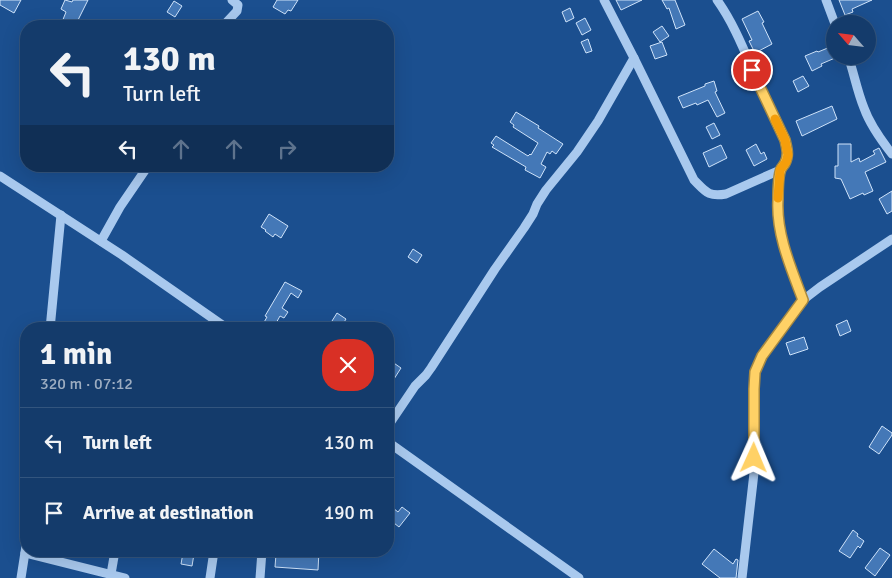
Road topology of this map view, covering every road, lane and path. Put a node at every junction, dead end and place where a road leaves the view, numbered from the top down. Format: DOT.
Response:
graph roads {
  1 [pos="232,0"];
  2 [pos="604,0"];
  3 [pos="826,0"];
  4 [pos="721,1"];
  5 [pos="832,15"];
  6 [pos="228,20"];
  7 [pos="634,58"];
  8 [pos="851,65"];
  9 [pos="892,154"];
  10 [pos="780,170"];
  11 [pos="144,172"];
  12 [pos="0,176"];
  13 [pos="61,215"];
  14 [pos="892,239"];
  15 [pos="101,242"];
  16 [pos="803,300"];
  17 [pos="51,322"];
  18 [pos="218,322"];
  19 [pos="394,417"];
  20 [pos="394,446"];
  21 [pos="25,557"];
  22 [pos="51,557"];
  23 [pos="114,557"];
  24 [pos="213,557"];
  25 [pos="262,557"];
  26 [pos="111,574"];
  27 [pos="21,578"];
  28 [pos="125,578"];
  29 [pos="210,578"];
  30 [pos="260,578"];
  31 [pos="579,578"];
  32 [pos="742,578"];
  1 -- 6 [label="street"];
  2 -- 7 [label="street"];
  3 -- 5 [label="street"];
  4 -- 10 [label="street"];
  7 -- 10 [label="street"];
  7 -- 19 [label="street"];
  8 -- 9 [label="street"];
  10 -- 16 [label="street"];
  11 -- 15 [label="street"];
  12 -- 13 [label="street"];
  13 -- 15 [label="street"];
  13 -- 17 [label="street"];
  14 -- 16 [label="street"];
  15 -- 18 [label="street"];
  16 -- 32 [label="street"];
  20 -- 31 [label="street"];
  21 -- 27 [label="street"];
  22 -- 26 [label="street"];
  23 -- 26 [label="street"];
  24 -- 29 [label="street"];
  25 -- 30 [label="street"];
  26 -- 28 [label="street"];
}
